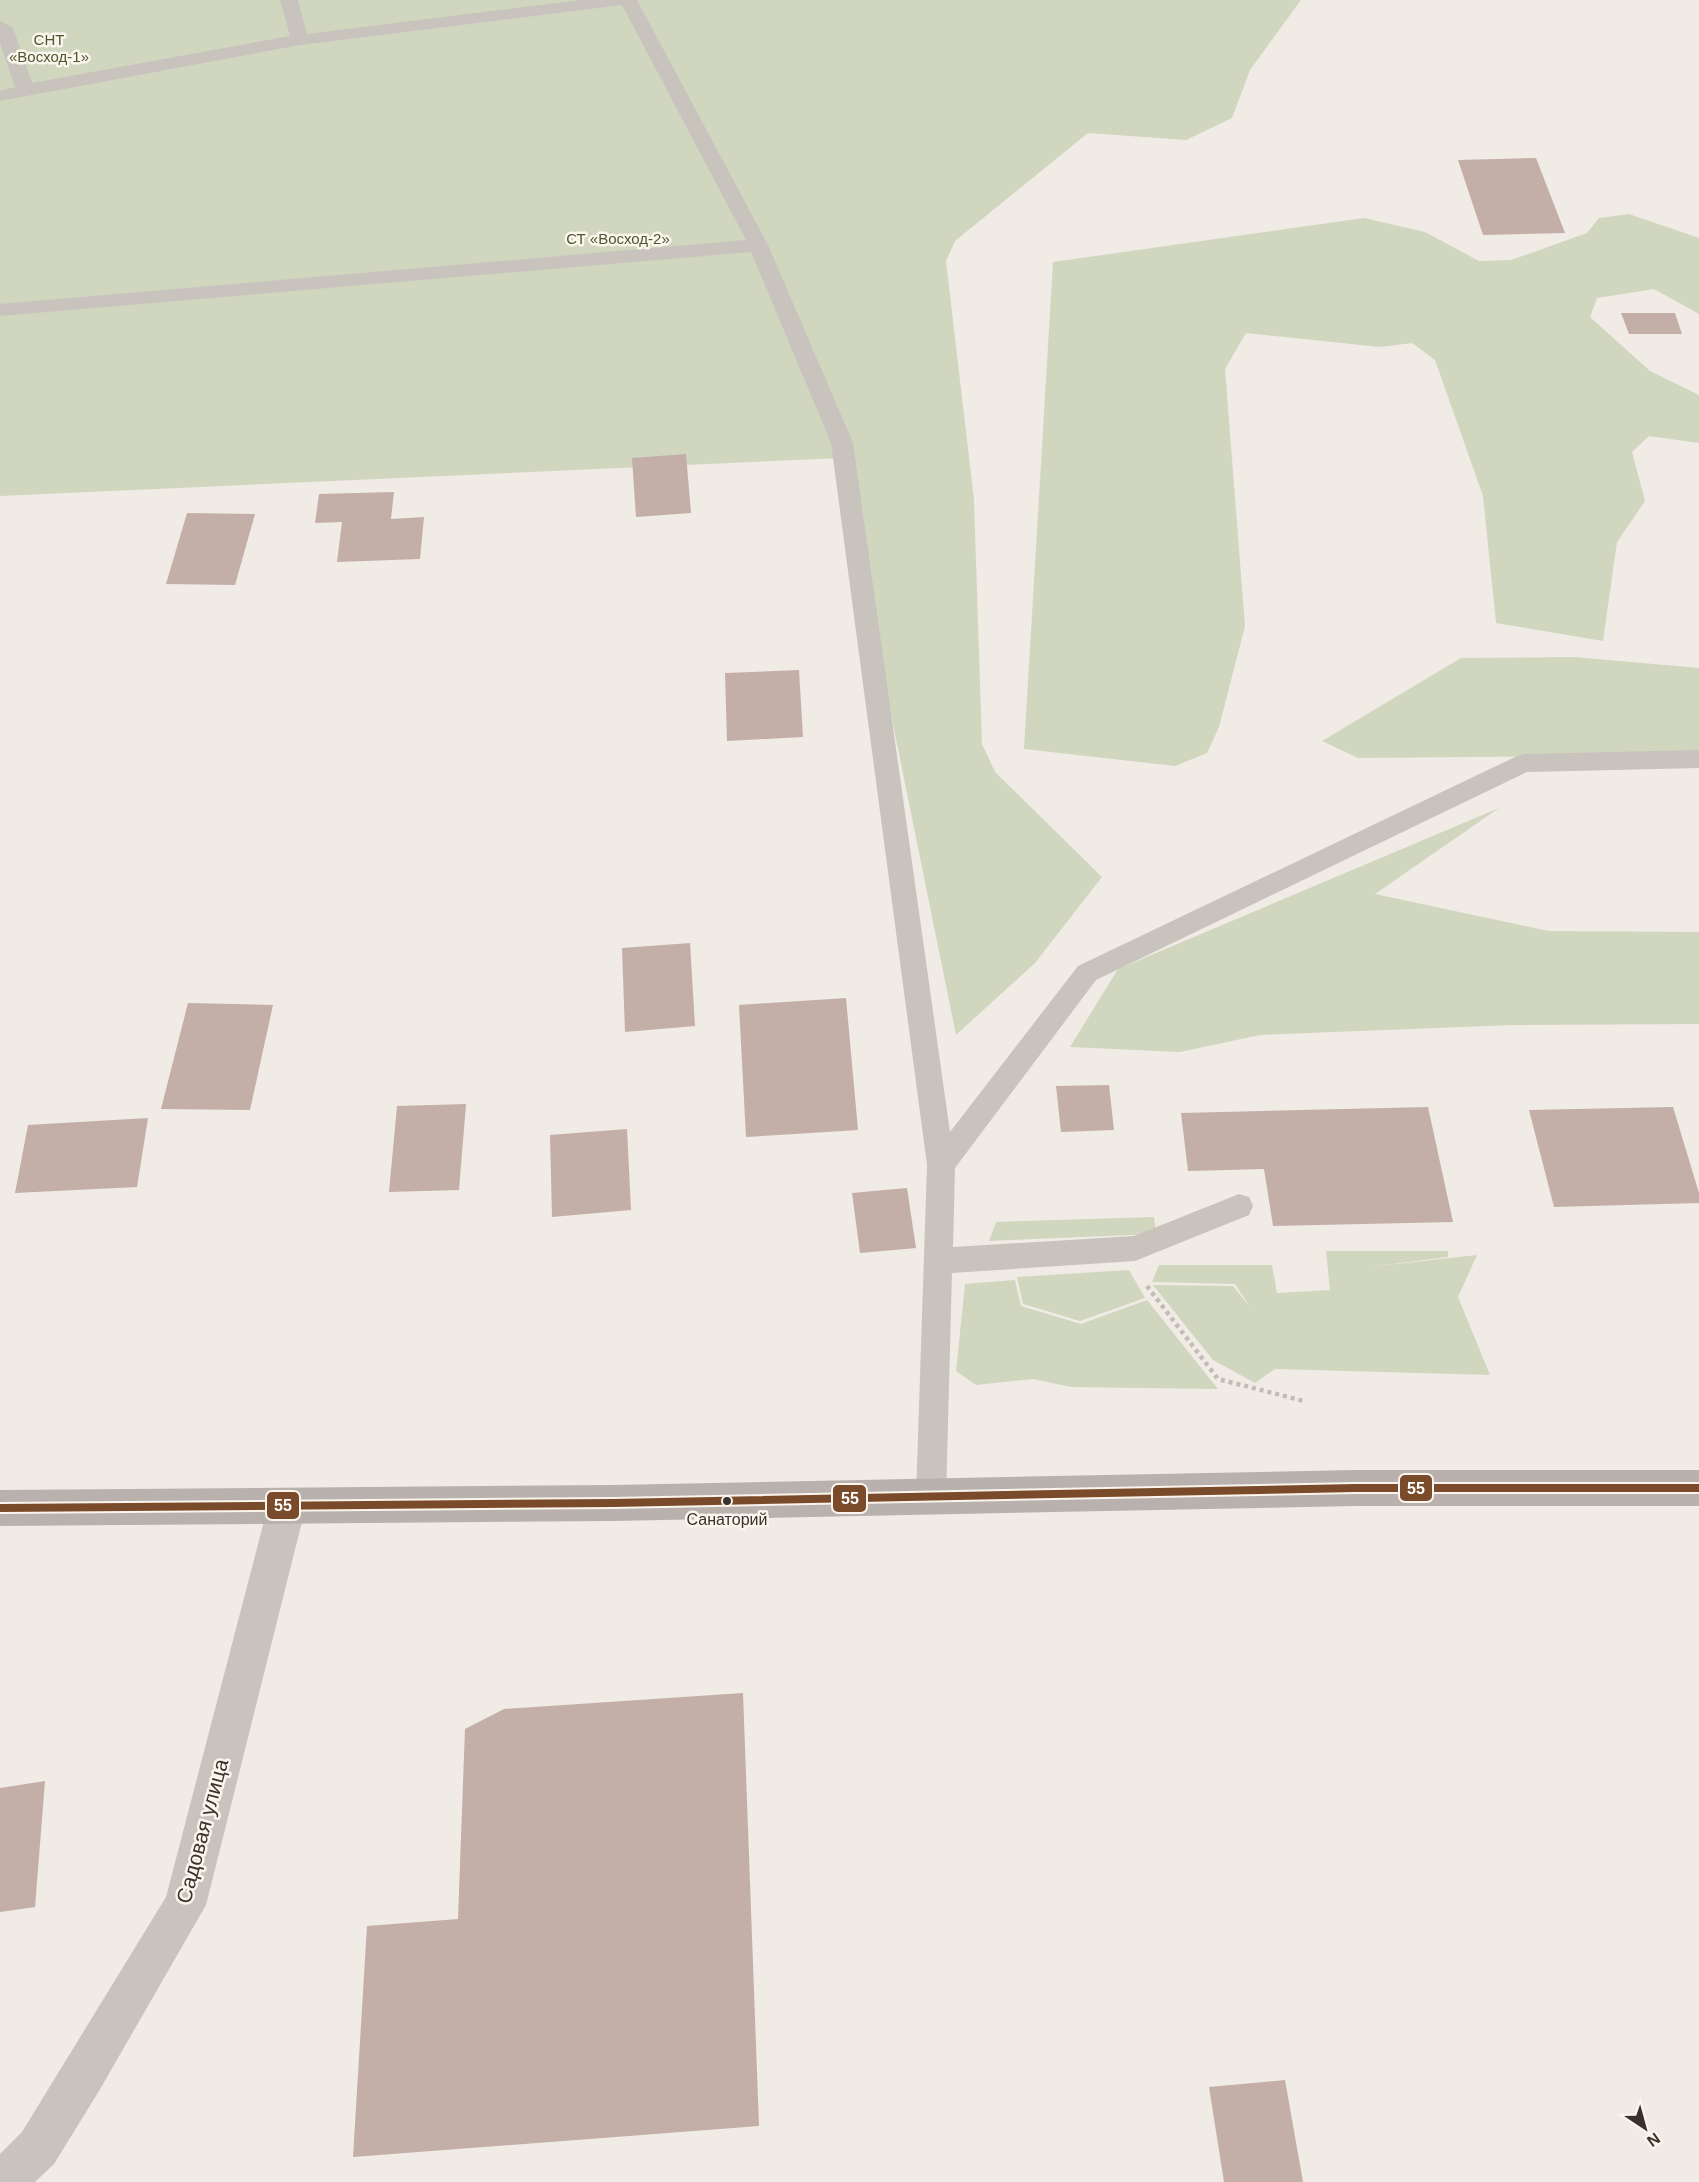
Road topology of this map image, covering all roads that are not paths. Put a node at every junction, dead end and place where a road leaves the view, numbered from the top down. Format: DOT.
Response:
graph roads {
  1 [pos="289,0"];
  2 [pos="626,0"];
  3 [pos="0,26"];
  4 [pos="300,40"];
  5 [pos="25,90"];
  6 [pos="0,96"];
  7 [pos="758,245"];
  8 [pos="0,310"];
  9 [pos="1699,759"];
  10 [pos="941,1165"];
  11 [pos="1239,1206"];
  12 [pos="938,1261"];
  13 [pos="1699,1488"];
  14 [pos="931,1497"];
  15 [pos="286,1506"];
  16 [pos="0,1508"];
  17 [pos="3,2182"];
  1 -- 4 [label="lane"];
  2 -- 4 [label="lane"];
  2 -- 7 [label="lane"];
  3 -- 5 [label="lane"];
  4 -- 5 [label="lane"];
  5 -- 6 [label="lane"];
  7 -- 8 [label="lane"];
  7 -- 10 [label="lane"];
  9 -- 10 [label="lane"];
  10 -- 12 [label="lane"];
  11 -- 12 [label="lane"];
  12 -- 14 [label="lane"];
  13 -- 14 [label="main road"];
  14 -- 15 [label="main road"];
  15 -- 16 [label="main road"];
  15 -- 17 [label="street, Садовая улица"];
}
